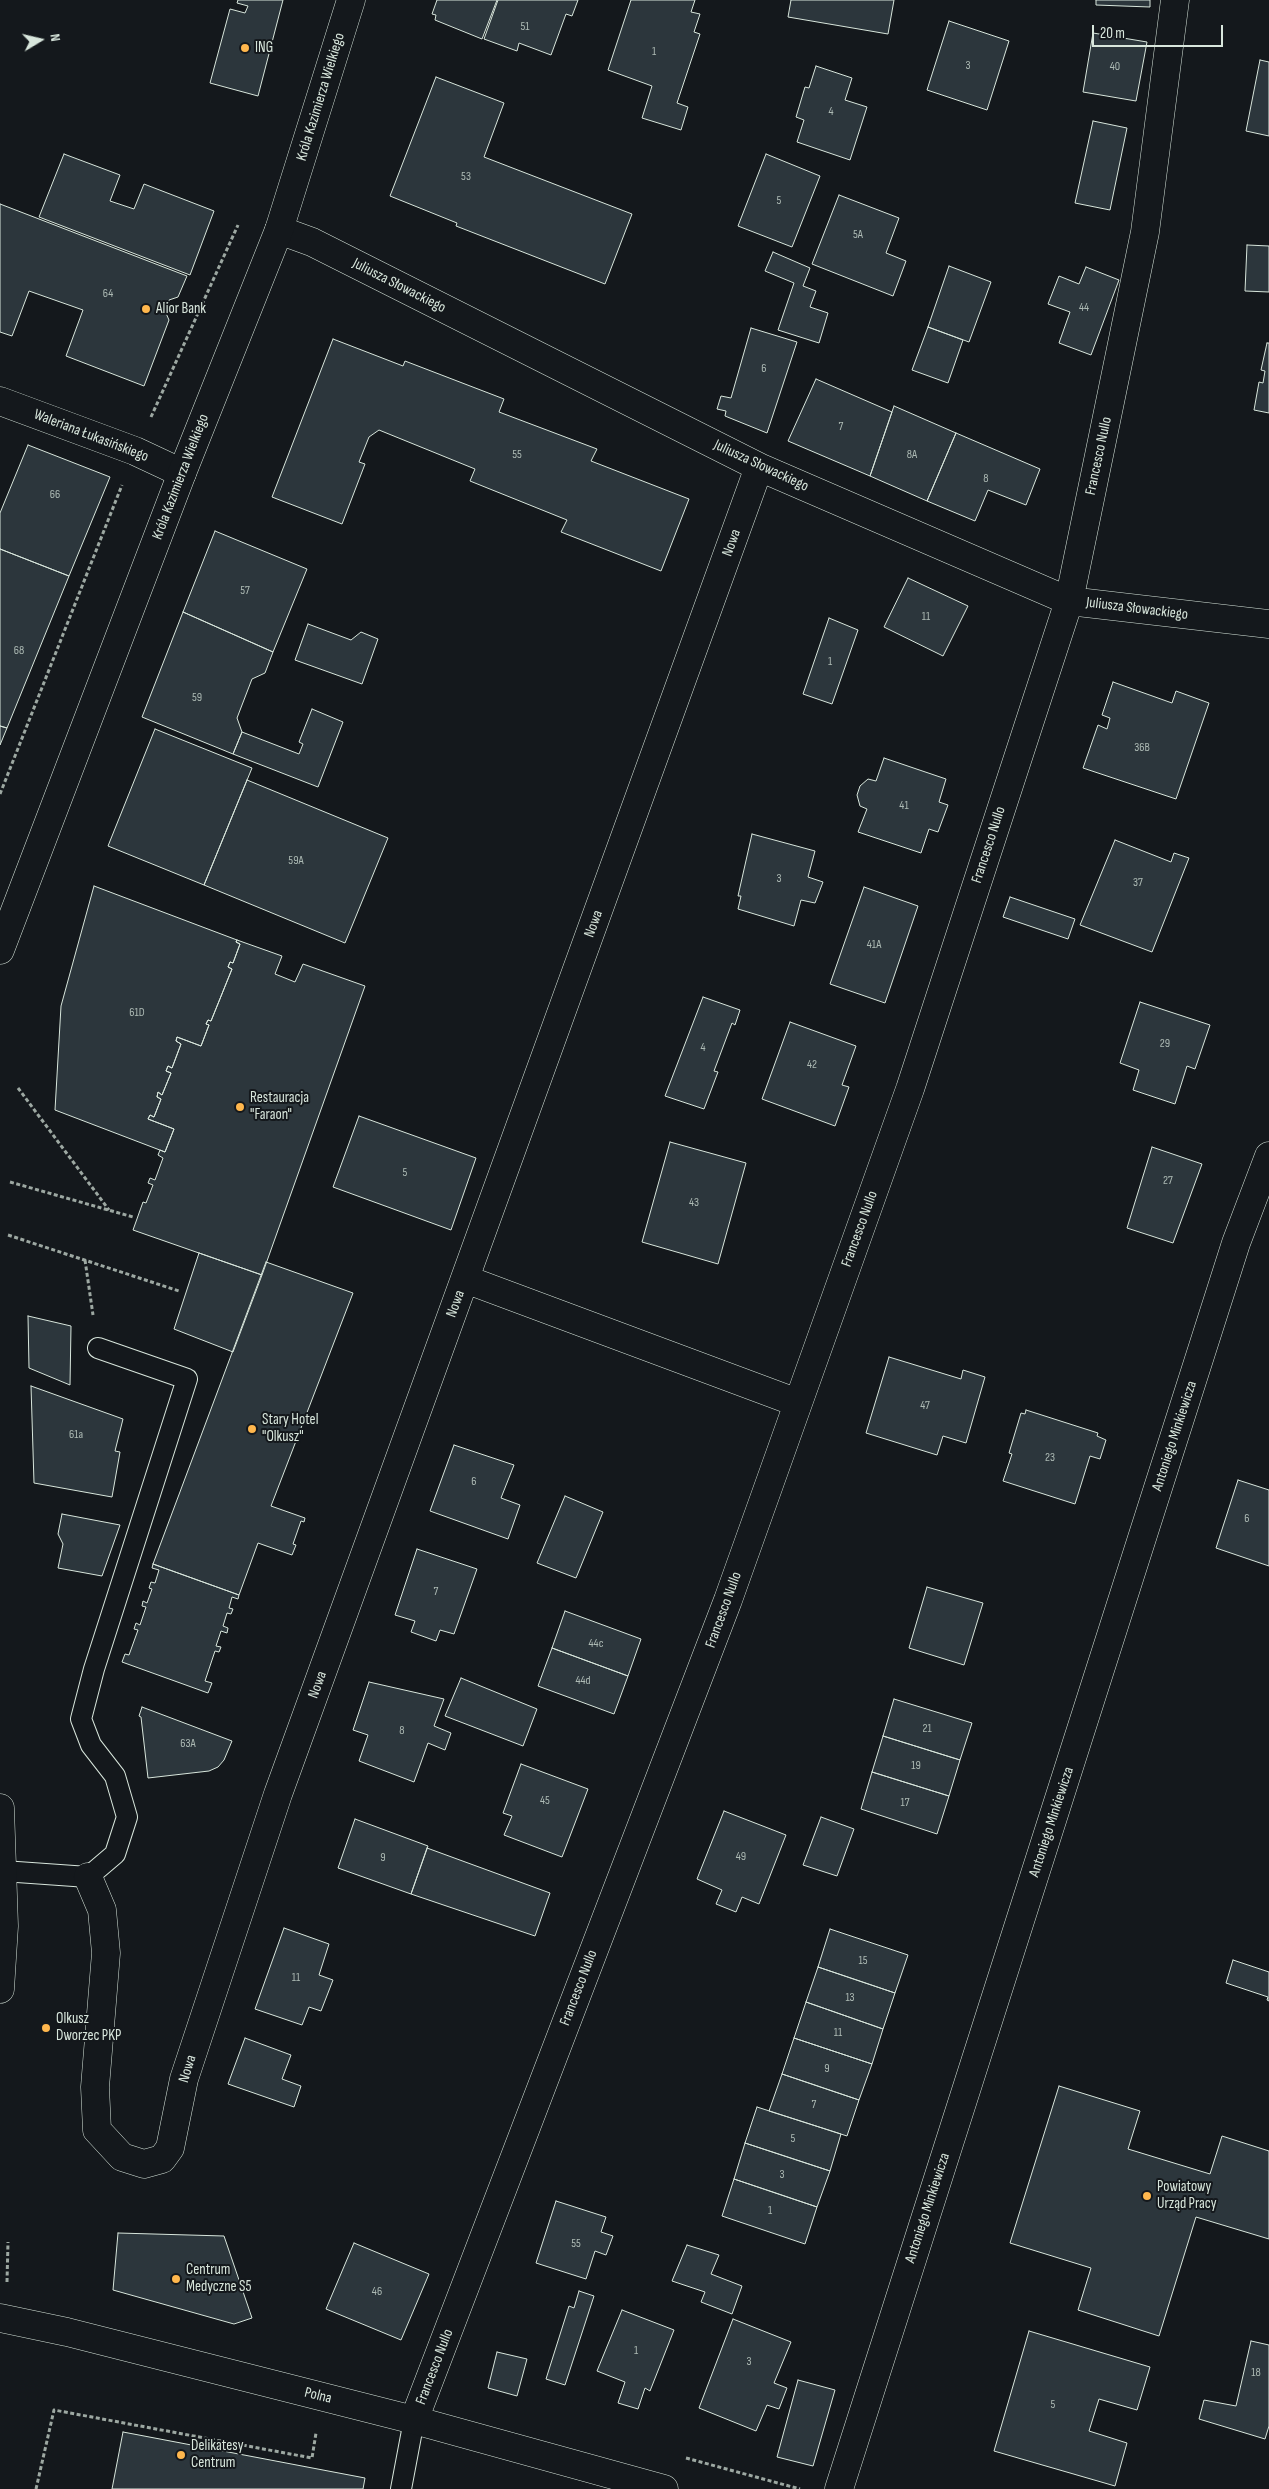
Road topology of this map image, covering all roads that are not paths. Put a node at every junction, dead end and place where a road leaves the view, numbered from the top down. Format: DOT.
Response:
graph roads {
  1 [pos="351,0"];
  2 [pos="1175,0"];
  3 [pos="279,230"];
  4 [pos="0,401"];
  5 [pos="759,467"];
  6 [pos="182,473"];
  7 [pos="1069,601"];
  8 [pos="1269,624"];
  9 [pos="0,950"];
  10 [pos="1269,1156"];
  11 [pos="465,1279"];
  12 [pos="98,1348"];
  13 [pos="798,1403"];
  14 [pos="0,1808"];
  15 [pos="3,1871"];
  16 [pos="88,1877"];
  17 [pos="0,1988"];
  18 [pos="0,2318"];
  19 [pos="414,2420"];
  20 [pos="633,2485"];
  21 [pos="401,2489"];
  22 [pos="664,2489"];
  23 [pos="839,2489"];
  1 -- 3 [label="street, Króla Kazimierza Wielkiego"];
  2 -- 7 [label="street, Francesco Nullo"];
  3 -- 5 [label="street, Juliusza Słowackiego"];
  3 -- 6 [label="street, Króla Kazimierza Wielkiego"];
  4 -- 6 [label="street, Waleriana Łukasińskiego"];
  5 -- 7 [label="street, Juliusza Słowackiego"];
  5 -- 11 [label="street, Nowa"];
  6 -- 9 [label="street, Króla Kazimierza Wielkiego"];
  7 -- 8 [label="street, Juliusza Słowackiego"];
  7 -- 13 [label="street, Francesco Nullo"];
  10 -- 23 [label="street, Antoniego Minkiewicza"];
  11 -- 13 [label="street"];
  11 -- 16 [label="street, Nowa"];
  12 -- 16 [label="lane"];
  13 -- 19 [label="street, Francesco Nullo"];
  14 -- 15 [label="street"];
  15 -- 16 [label="lane"];
  15 -- 17 [label="street"];
  18 -- 19 [label="street, Polna"];
  19 -- 20 [label="street, Polna"];
  19 -- 21 [label="lane"];
  20 -- 22 [label="street, Polna"];
}
